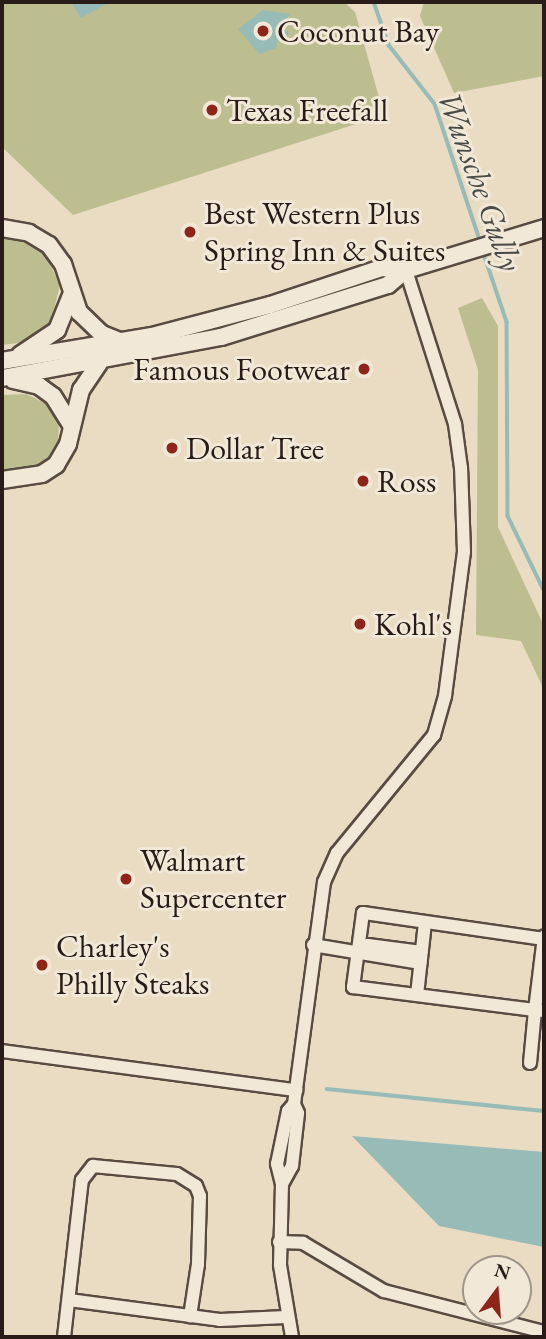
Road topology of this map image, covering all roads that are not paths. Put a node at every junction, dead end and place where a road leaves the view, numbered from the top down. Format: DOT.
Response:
graph roads {
  1 [pos="2,228"];
  2 [pos="544,228"];
  3 [pos="406,270"];
  4 [pos="72,293"];
  5 [pos="207,323"];
  6 [pos="124,343"];
  7 [pos="192,344"];
  8 [pos="7,360"];
  9 [pos="99,363"];
  10 [pos="3,378"];
  11 [pos="71,425"];
  12 [pos="2,480"];
  13 [pos="425,927"];
  14 [pos="544,938"];
  15 [pos="313,945"];
  16 [pos="357,951"];
  17 [pos="421,958"];
  18 [pos="417,995"];
  19 [pos="540,1010"];
  20 [pos="2,1051"];
  21 [pos="530,1063"];
  22 [pos="296,1090"];
  23 [pos="279,1242"];
  24 [pos="69,1300"];
  25 [pos="190,1316"];
  26 [pos="286,1317"];
  27 [pos="544,1332"];
  28 [pos="64,1337"];
  29 [pos="292,1337"];
  1 -- 4 [label="main road"];
  2 -- 3 [label="main road"];
  3 -- 5 [label="main road"];
  3 -- 7 [label="main road"];
  3 -- 15 [label="street"];
  4 -- 6 [label="main road"];
  4 -- 8 [label="main road"];
  5 -- 6 [label="main road"];
  5 -- 7 [label="main road"];
  6 -- 8 [label="main road"];
  7 -- 9 [label="main road"];
  9 -- 10 [label="main road"];
  9 -- 11 [label="main road"];
  10 -- 11 [label="main road"];
  11 -- 12 [label="main road"];
  13 -- 14 [label="street"];
  13 -- 16 [label="street"];
  13 -- 17 [label="street"];
  14 -- 19 [label="street"];
  15 -- 16 [label="street"];
  15 -- 22 [label="street"];
  16 -- 17 [label="street"];
  16 -- 18 [label="street"];
  17 -- 18 [label="street"];
  18 -- 19 [label="street"];
  19 -- 21 [label="street"];
  20 -- 22 [label="street"];
  22 -- 23 [label="street"];
  23 -- 26 [label="street"];
  23 -- 27 [label="street"];
  24 -- 25 [label="street"];
  24 -- 25 [label="street"];
  24 -- 28 [label="street"];
  25 -- 26 [label="street"];
  26 -- 29 [label="street"];
}
